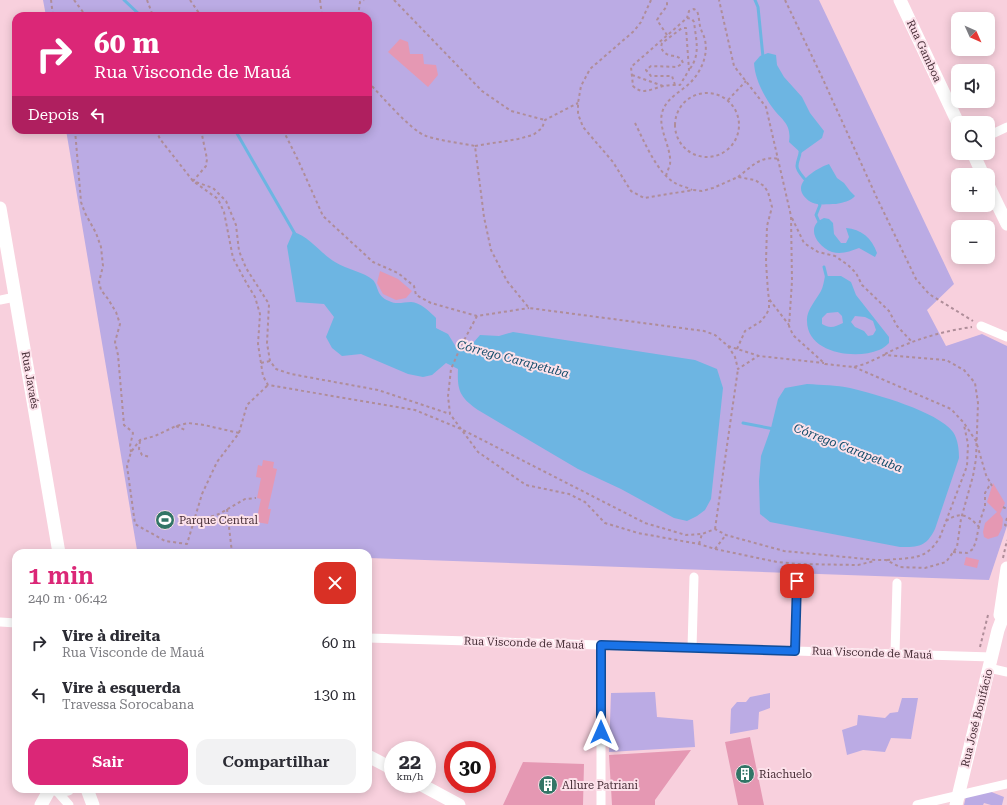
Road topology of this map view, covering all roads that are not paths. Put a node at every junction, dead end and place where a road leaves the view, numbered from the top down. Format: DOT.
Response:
graph roads {
  1 [pos="900,0"];
  2 [pos="955,116"];
  3 [pos="1007,127"];
  4 [pos="995,133"];
  5 [pos="995,199"];
  6 [pos="0,208"];
  7 [pos="1007,224"];
  8 [pos="15,297"];
  9 [pos="0,300"];
  10 [pos="981,326"];
  11 [pos="1007,338"];
  12 [pos="58,549"];
  13 [pos="1007,568"];
  14 [pos="694,577"];
  15 [pos="797,581"];
  16 [pos="897,583"];
  17 [pos="1007,606"];
  18 [pos="0,622"];
  19 [pos="12,623"];
  20 [pos="998,630"];
  21 [pos="372,638"];
  22 [pos="601,645"];
  23 [pos="692,648"];
  24 [pos="795,651"];
  25 [pos="895,654"];
  26 [pos="991,662"];
  27 [pos="1007,672"];
  28 [pos="372,758"];
  29 [pos="384,764"];
  30 [pos="1007,784"];
  31 [pos="48,793"];
  32 [pos="58,793"];
  33 [pos="88,793"];
  34 [pos="436,793"];
  35 [pos="957,800"];
  36 [pos="42,805"];
  37 [pos="69,805"];
  38 [pos="93,805"];
  39 [pos="459,805"];
  40 [pos="600,805"];
  41 [pos="917,805"];
  1 -- 2 [label="street, Rua Gamboa"];
  3 -- 4 [label="street"];
  5 -- 7 [label="street"];
  6 -- 8 [label="street, Rua Javaés"];
  8 -- 9 [label="street"];
  8 -- 12 [label="street, Rua Javaés"];
  10 -- 11 [label="street"];
  13 -- 20 [label="street, Rua José Bonifácio"];
  14 -- 23 [label="street"];
  15 -- 24 [label="street"];
  16 -- 25 [label="street"];
  17 -- 20 [label="street, Rua José Bonifácio"];
  18 -- 19 [label="street"];
  20 -- 26 [label="street, Rua José Bonifácio"];
  21 -- 22 [label="street, Rua Visconde de Mauá"];
  22 -- 23 [label="street, Rua Visconde de Mauá"];
  22 -- 40 [label="street"];
  23 -- 24 [label="street, Rua Visconde de Mauá"];
  24 -- 25 [label="street, Rua Visconde de Mauá"];
  25 -- 26 [label="street, Rua Visconde de Mauá"];
  26 -- 27 [label="street, Rua Visconde de Mauá"];
  26 -- 35 [label="street, Rua José Bonifácio"];
  28 -- 29 [label="street"];
  30 -- 35 [label="street"];
  31 -- 36 [label="street"];
  32 -- 37 [label="street"];
  33 -- 38 [label="street"];
  34 -- 39 [label="street"];
  35 -- 41 [label="street"];
}
